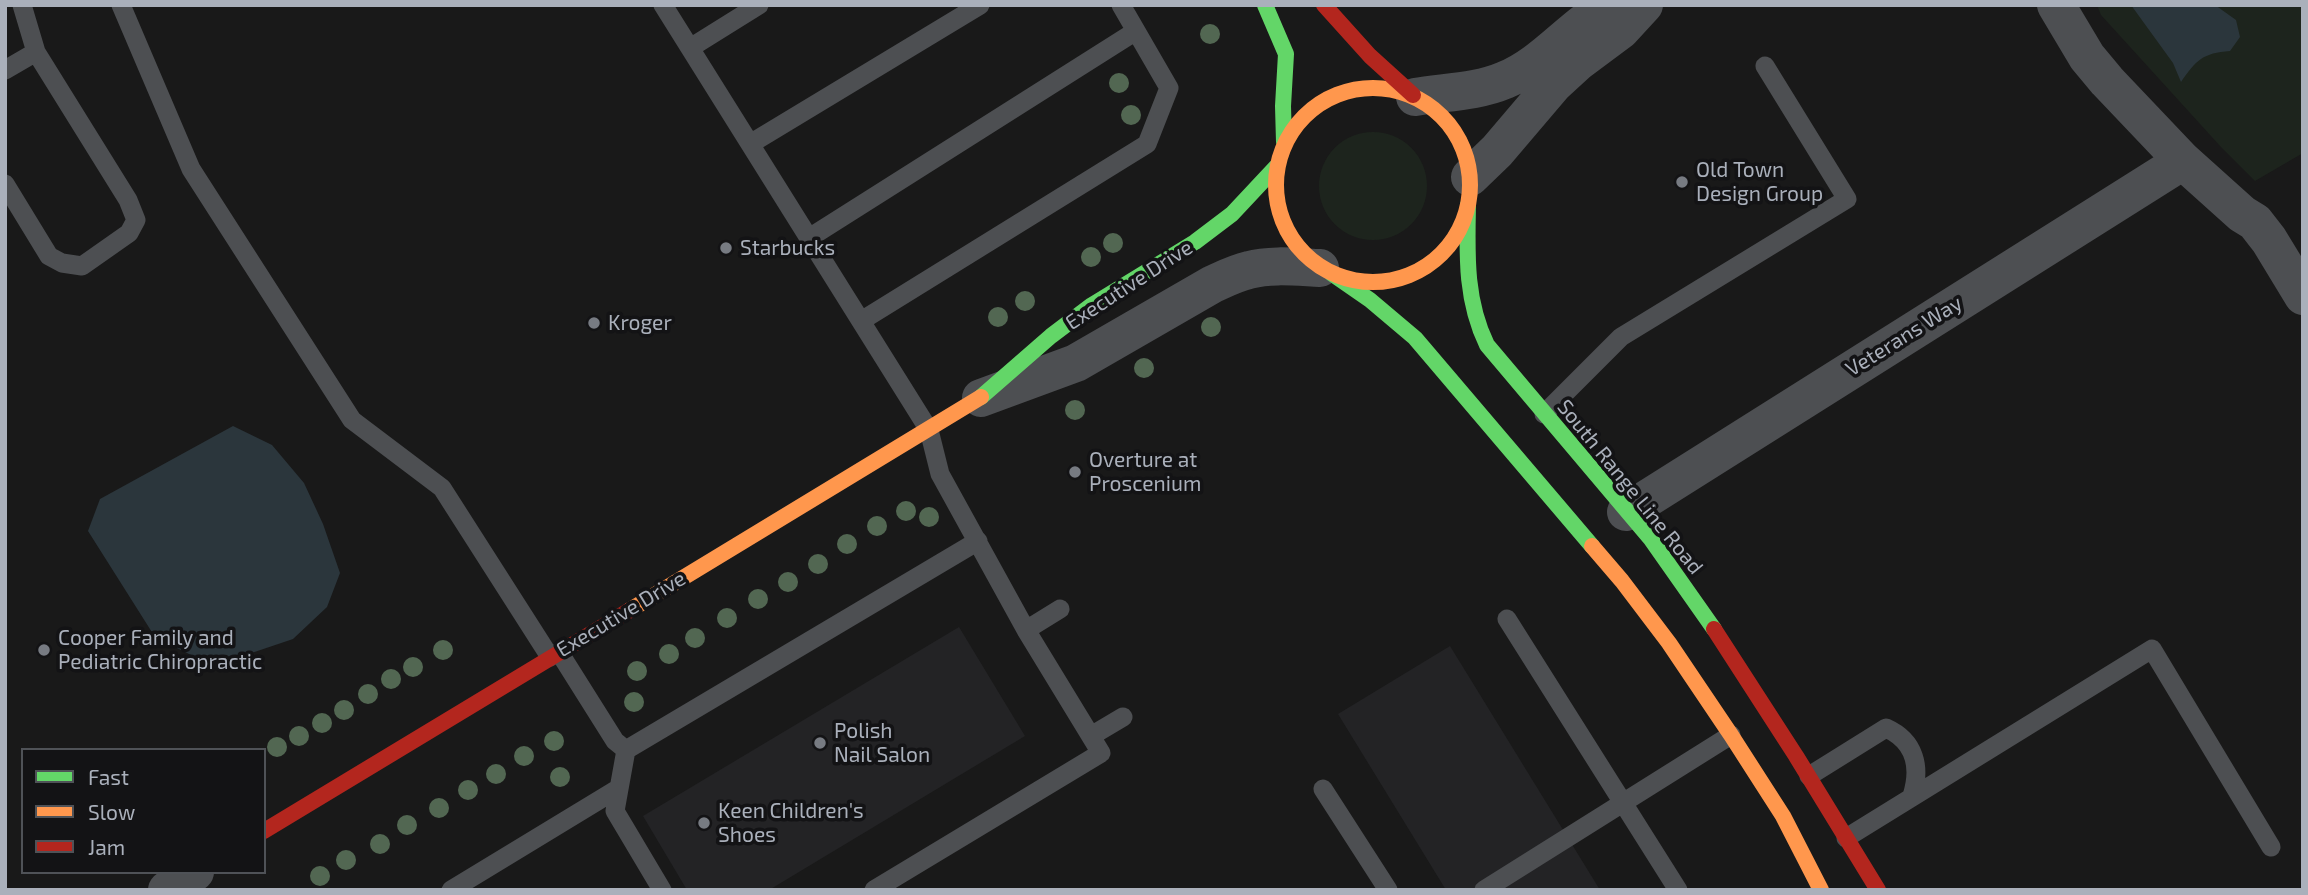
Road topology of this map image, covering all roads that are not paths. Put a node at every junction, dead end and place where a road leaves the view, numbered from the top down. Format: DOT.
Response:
graph roads {
  1 [pos="22,5"];
  2 [pos="121,5"];
  3 [pos="663,5"];
  4 [pos="759,5"];
  5 [pos="980,5"];
  6 [pos="1121,5"];
  7 [pos="1265,5"];
  8 [pos="1324,5"];
  9 [pos="1611,5"];
  10 [pos="1644,5"];
  11 [pos="2056,5"];
  12 [pos="1136,31"];
  13 [pos="690,48"];
  14 [pos="36,52"];
  15 [pos="1765,66"];
  16 [pos="5,70"];
  17 [pos="1414,96"];
  18 [pos="1284,142"];
  19 [pos="750,144"];
  20 [pos="2183,161"];
  21 [pos="1276,167"];
  22 [pos="5,184"];
  23 [pos="1469,191"];
  24 [pos="809,239"];
  25 [pos="1326,270"];
  26 [pos="2303,296"];
  27 [pos="861,321"];
  28 [pos="979,399"];
  29 [pos="1544,414"];
  30 [pos="929,430"];
  31 [pos="1626,512"];
  32 [pos="978,541"];
  33 [pos="1060,609"];
  34 [pos="1507,619"];
  35 [pos="1026,630"];
  36 [pos="555,654"];
  37 [pos="1123,717"];
  38 [pos="1731,735"];
  39 [pos="1091,736"];
  40 [pos="626,750"];
  41 [pos="1809,776"];
  42 [pos="619,788"];
  43 [pos="1323,789"];
  44 [pos="1912,796"];
  45 [pos="1624,803"];
  46 [pos="266,830"];
  47 [pos="1846,838"];
  48 [pos="2271,848"];
  49 [pos="192,874"];
  50 [pos="658,883"];
  51 [pos="167,890"];
  52 [pos="451,890"];
  53 [pos="874,890"];
  54 [pos="1388,890"];
  55 [pos="1484,890"];
  56 [pos="1678,890"];
  57 [pos="1821,890"];
  58 [pos="1878,890"];
  1 -- 14 [label="lane"];
  2 -- 36 [label="lane"];
  3 -- 13 [label="lane"];
  4 -- 13 [label="lane"];
  5 -- 19 [label="lane"];
  6 -- 12 [label="lane"];
  7 -- 18 [label="main road"];
  8 -- 17 [label="main road"];
  9 -- 17 [label="street"];
  10 -- 23 [label="street"];
  11 -- 20 [label="street"];
  12 -- 24 [label="lane"];
  12 -- 27 [label="lane"];
  13 -- 19 [label="lane"];
  14 -- 16 [label="lane"];
  14 -- 22 [label="lane"];
  15 -- 29 [label="lane"];
  17 -- 18 [label="main road"];
  17 -- 23 [label="main road"];
  18 -- 21 [label="main road"];
  19 -- 24 [label="lane"];
  20 -- 26 [label="street"];
  20 -- 31 [label="street, Veterans Way"];
  21 -- 25 [label="main road"];
  21 -- 28 [label="main road, Executive Drive"];
  23 -- 25 [label="main road"];
  23 -- 29 [label="main road, South Range Line Road"];
  24 -- 27 [label="lane"];
  25 -- 28 [label="street, Executive Drive"];
  25 -- 38 [label="main road"];
  27 -- 30 [label="lane"];
  28 -- 30 [label="main road, Executive Drive"];
  29 -- 31 [label="main road, South Range Line Road"];
  30 -- 32 [label="lane"];
  30 -- 36 [label="main road, Executive Drive"];
  31 -- 41 [label="main road, South Range Line Road"];
  32 -- 35 [label="lane"];
  32 -- 40 [label="lane"];
  33 -- 35 [label="lane"];
  34 -- 45 [label="lane"];
  35 -- 39 [label="lane"];
  36 -- 40 [label="lane"];
  36 -- 46 [label="main road, Executive Drive"];
  37 -- 39 [label="lane"];
  38 -- 45 [label="lane"];
  38 -- 57 [label="main road"];
  39 -- 53 [label="lane"];
  40 -- 42 [label="lane"];
  41 -- 44 [label="lane"];
  41 -- 47 [label="main road, South Range Line Road"];
  42 -- 50 [label="lane"];
  42 -- 52 [label="lane"];
  43 -- 54 [label="lane"];
  44 -- 47 [label="lane"];
  44 -- 48 [label="lane"];
  45 -- 55 [label="lane"];
  45 -- 56 [label="lane"];
  47 -- 58 [label="main road, South Range Line Road"];
  49 -- 51 [label="street"];
}
